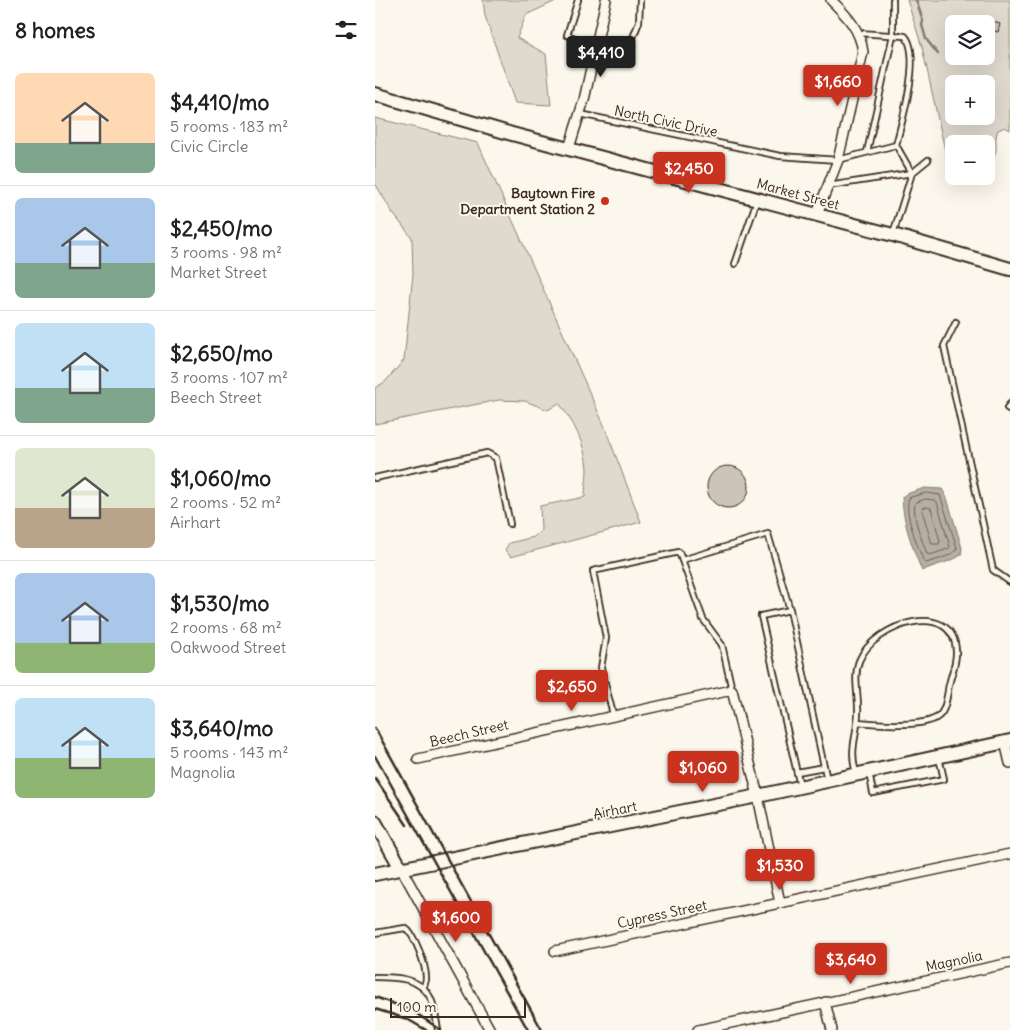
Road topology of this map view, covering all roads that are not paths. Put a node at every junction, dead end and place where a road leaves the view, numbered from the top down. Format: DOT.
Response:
graph roads {
  1 [pos="578,0"];
  2 [pos="606,0"];
  3 [pos="640,0"];
  4 [pos="831,0"];
  5 [pos="893,0"];
  6 [pos="858,33"];
  7 [pos="893,35"];
  8 [pos="596,44"];
  9 [pos="375,94"];
  10 [pos="580,114"];
  11 [pos="896,144"];
  12 [pos="569,148"];
  13 [pos="867,152"];
  14 [pos="837,160"];
  15 [pos="928,160"];
  16 [pos="911,173"];
  17 [pos="828,186"];
  18 [pos="757,198"];
  19 [pos="817,214"];
  20 [pos="893,235"];
  21 [pos="735,264"];
  22 [pos="1010,269"];
  23 [pos="956,322"];
  24 [pos="1010,404"];
  25 [pos="1010,410"];
  26 [pos="375,478"];
  27 [pos="510,524"];
  28 [pos="682,560"];
  29 [pos="1010,582"];
  30 [pos="790,610"];
  31 [pos="732,690"];
  32 [pos="613,714"];
  33 [pos="857,722"];
  34 [pos="1008,741"];
  35 [pos="938,756"];
  36 [pos="418,758"];
  37 [pos="1010,763"];
  38 [pos="824,767"];
  39 [pos="797,772"];
  40 [pos="863,773"];
  41 [pos="827,781"];
  42 [pos="800,787"];
  43 [pos="758,796"];
  44 [pos="375,822"];
  45 [pos="1010,854"];
  46 [pos="401,868"];
  47 [pos="375,874"];
  48 [pos="780,903"];
  49 [pos="375,933"];
  50 [pos="555,951"];
  51 [pos="1010,963"];
  52 [pos="375,977"];
  53 [pos="423,989"];
  54 [pos="825,1002"];
  55 [pos="438,1030"];
  56 [pos="490,1030"];
  57 [pos="698,1030"];
  58 [pos="831,1030"];
  1 -- 8 [label="lane"];
  2 -- 8 [label="street"];
  3 -- 8 [label="lane"];
  4 -- 6 [label="street"];
  5 -- 7 [label="lane"];
  6 -- 7 [label="lane"];
  6 -- 14 [label="street"];
  7 -- 11 [label="lane"];
  7 -- 13 [label="lane"];
  8 -- 10 [label="street"];
  9 -- 12 [label="street, Market Street"];
  10 -- 12 [label="street"];
  10 -- 14 [label="lane, North Civic Drive"];
  11 -- 13 [label="lane, North Civic Drive"];
  11 -- 16 [label="lane"];
  12 -- 18 [label="street, Market Street"];
  13 -- 14 [label="lane, North Civic Drive"];
  14 -- 17 [label="street"];
  15 -- 16 [label="lane"];
  16 -- 17 [label="lane"];
  16 -- 20 [label="lane"];
  17 -- 19 [label="street"];
  18 -- 19 [label="street, Market Street"];
  18 -- 21 [label="lane"];
  19 -- 20 [label="street, Market Street"];
  20 -- 22 [label="street, Market Street"];
  23 -- 29 [label="lane"];
  24 -- 25 [label="lane"];
  26 -- 27 [label="lane"];
  28 -- 30 [label="lane"];
  28 -- 31 [label="lane"];
  28 -- 32 [label="lane"];
  30 -- 38 [label="lane"];
  30 -- 39 [label="lane"];
  31 -- 32 [label="street, Beech Street"];
  31 -- 43 [label="street"];
  32 -- 36 [label="street, Beech Street"];
  33 -- 33 [label="lane"];
  33 -- 40 [label="lane"];
  34 -- 35 [label="street, Airhart"];
  34 -- 37 [label="street"];
  35 -- 40 [label="street, Airhart"];
  35 -- 40 [label="lane"];
  38 -- 39 [label="lane"];
  38 -- 41 [label="lane"];
  39 -- 42 [label="lane"];
  40 -- 41 [label="street, Airhart"];
  41 -- 42 [label="street, Airhart"];
  42 -- 43 [label="street, Airhart"];
  43 -- 46 [label="street, Airhart"];
  43 -- 48 [label="street"];
  44 -- 46 [label="street"];
  45 -- 48 [label="street, Cypress Street"];
  46 -- 47 [label="street, Airhart"];
  46 -- 56 [label="street"];
  48 -- 50 [label="street, Cypress Street"];
  49 -- 53 [label="lane"];
  51 -- 54 [label="street, Magnolia"];
  52 -- 53 [label="lane"];
  53 -- 55 [label="lane"];
  54 -- 57 [label="street, Magnolia"];
  54 -- 58 [label="street"];
}
